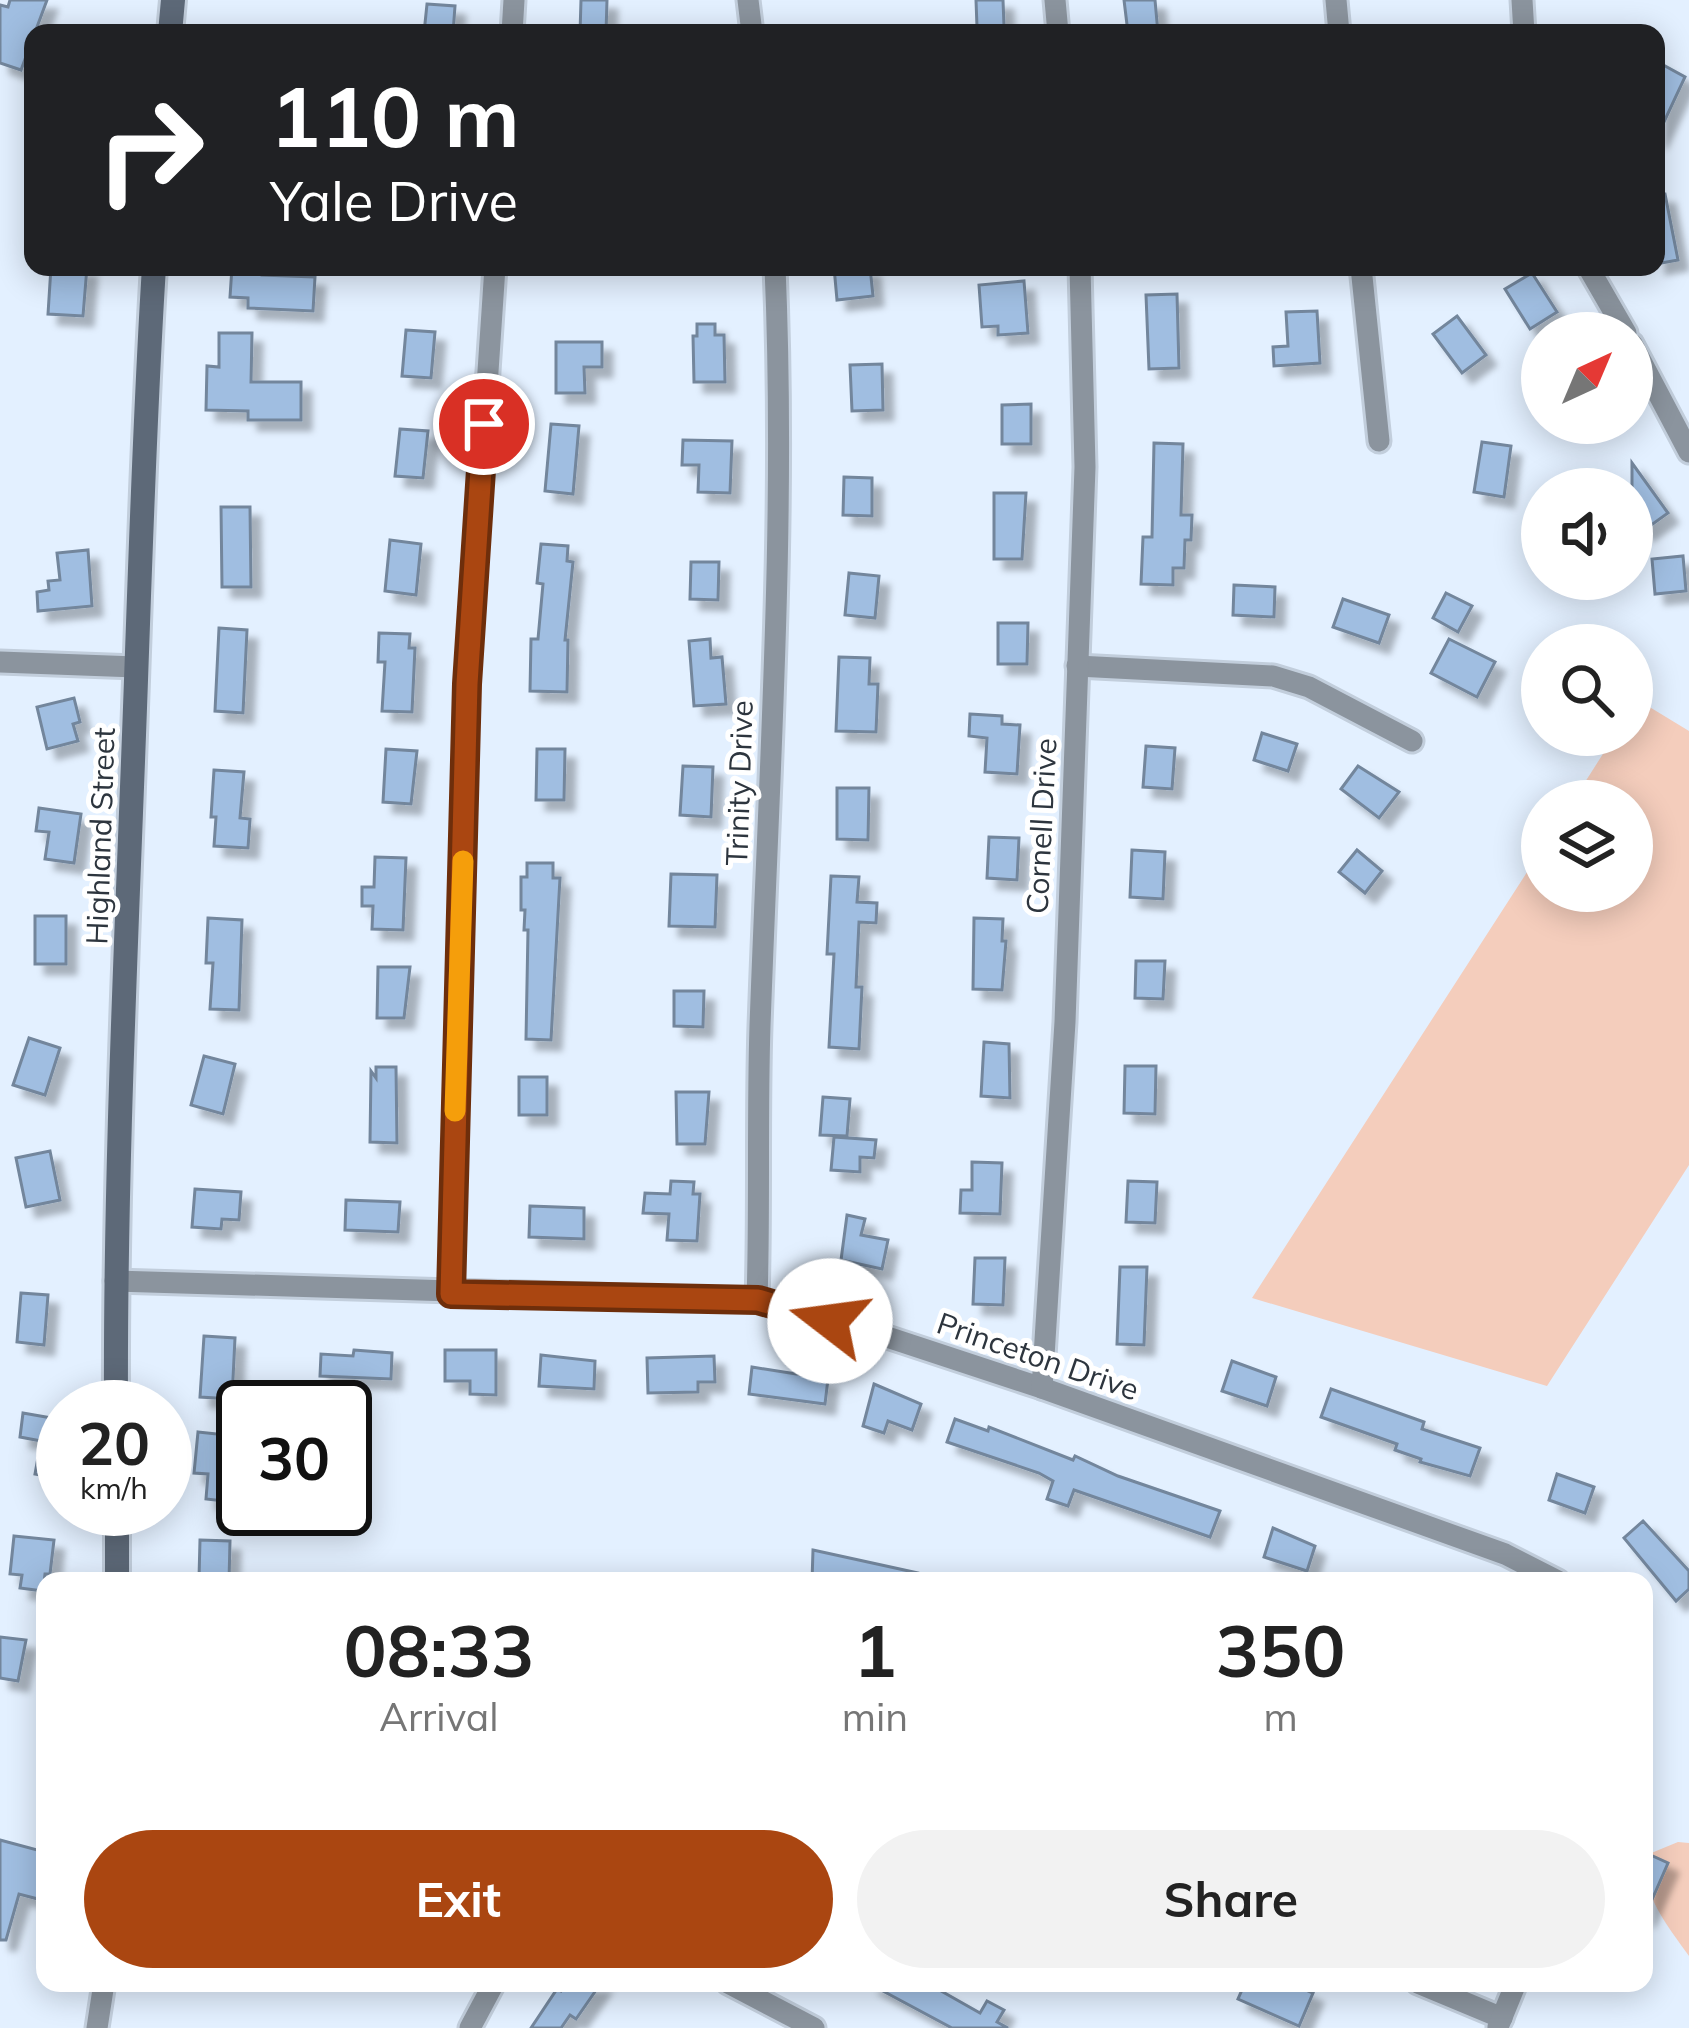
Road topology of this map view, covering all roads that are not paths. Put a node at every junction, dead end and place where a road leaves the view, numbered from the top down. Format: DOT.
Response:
graph roads {
  1 [pos="154,276"];
  2 [pos="494,276"];
  3 [pos="775,276"];
  4 [pos="1080,276"];
  5 [pos="1362,276"];
  6 [pos="1593,276"];
  7 [pos="1614,312"];
  8 [pos="1653,384"];
  9 [pos="1379,441"];
  10 [pos="1689,452"];
  11 [pos="0,662"];
  12 [pos="1077,666"];
  13 [pos="136,667"];
  14 [pos="1412,741"];
  15 [pos="115,1281"];
  16 [pos="451,1294"];
  17 [pos="758,1300"];
  18 [pos="116,1380"];
  19 [pos="1042,1388"];
  20 [pos="117,1536"];
  21 [pos="117,1572"];
  22 [pos="1540,1572"];
  23 [pos="103,1992"];
  24 [pos="489,1992"];
  25 [pos="745,1992"];
  26 [pos="1436,1992"];
  27 [pos="1512,1992"];
  28 [pos="1500,2023"];
  29 [pos="97,2028"];
  30 [pos="470,2028"];
  31 [pos="814,2028"];
  1 -- 13 [label="street, Highland Street"];
  2 -- 16 [label="street"];
  3 -- 17 [label="street, Trinity Drive"];
  4 -- 12 [label="street, Cornell Drive"];
  5 -- 9 [label="street"];
  6 -- 7 [label="street"];
  8 -- 10 [label="street"];
  11 -- 13 [label="street"];
  12 -- 14 [label="street"];
  12 -- 19 [label="street, Cornell Drive"];
  13 -- 15 [label="street, Highland Street"];
  15 -- 16 [label="street, Princeton Drive"];
  15 -- 18 [label="street, Highland Street"];
  16 -- 17 [label="street, Princeton Drive"];
  17 -- 19 [label="street, Princeton Drive"];
  19 -- 22 [label="street, Princeton Drive"];
  20 -- 21 [label="street"];
  23 -- 29 [label="street"];
  24 -- 30 [label="street"];
  25 -- 31 [label="street"];
  26 -- 28 [label="street"];
  27 -- 28 [label="street"];
}
